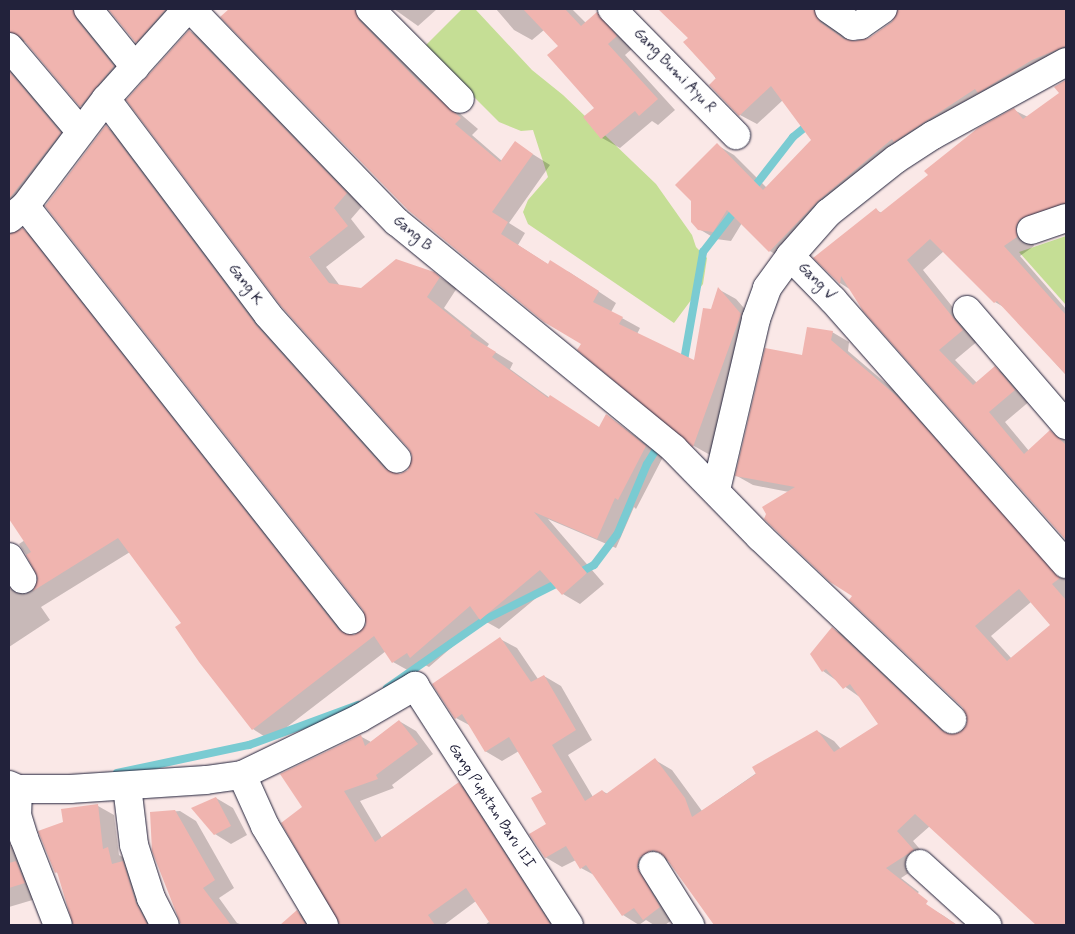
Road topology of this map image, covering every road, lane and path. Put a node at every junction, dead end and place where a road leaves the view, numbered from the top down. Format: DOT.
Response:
graph roads {
  1 [pos="88,9"];
  2 [pos="189,9"];
  3 [pos="370,9"];
  4 [pos="612,9"];
  5 [pos="829,9"];
  6 [pos="883,9"];
  7 [pos="9,47"];
  8 [pos="1066,62"];
  9 [pos="135,67"];
  10 [pos="106,99"];
  11 [pos="460,99"];
  12 [pos="80,131"];
  13 [pos="736,134"];
  14 [pos="17,213"];
  15 [pos="1066,218"];
  16 [pos="1030,230"];
  17 [pos="790,256"];
  18 [pos="967,310"];
  19 [pos="1066,425"];
  20 [pos="398,459"];
  21 [pos="716,490"];
  22 [pos="1066,564"];
  23 [pos="351,620"];
  24 [pos="952,719"];
  25 [pos="242,775"];
  26 [pos="127,786"];
  27 [pos="13,787"];
  28 [pos="920,864"];
  29 [pos="653,866"];
  30 [pos="58,925"];
  31 [pos="165,925"];
  32 [pos="324,925"];
  33 [pos="570,925"];
  34 [pos="690,925"];
  35 [pos="988,925"];
  1 -- 9 [label="street"];
  2 -- 9 [label="street"];
  2 -- 21 [label="street, Gang B"];
  3 -- 11 [label="street"];
  4 -- 13 [label="street, Gang Bumi Ayu R"];
  5 -- 6 [label="street"];
  7 -- 12 [label="street"];
  8 -- 17 [label="street, Gang V"];
  9 -- 10 [label="street"];
  10 -- 12 [label="street"];
  10 -- 20 [label="street, Gang K"];
  12 -- 14 [label="street"];
  14 -- 23 [label="street"];
  15 -- 16 [label="street"];
  17 -- 21 [label="street"];
  17 -- 22 [label="street, Gang V"];
  18 -- 19 [label="street"];
  21 -- 24 [label="street, Gang B"];
  25 -- 26 [label="street"];
  25 -- 32 [label="street"];
  25 -- 33 [label="street, Gang Puputan Baru III"];
  26 -- 27 [label="street"];
  26 -- 31 [label="street"];
  27 -- 30 [label="street"];
  28 -- 35 [label="street"];
  29 -- 34 [label="street"];
}
